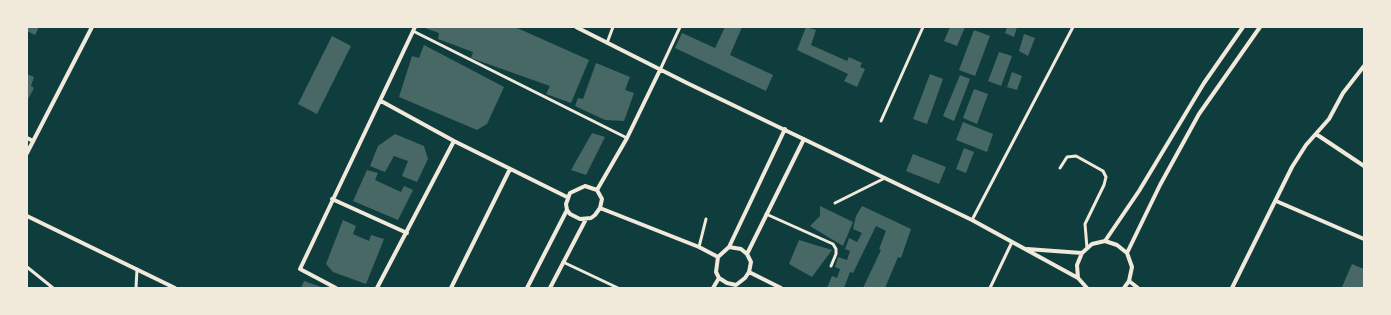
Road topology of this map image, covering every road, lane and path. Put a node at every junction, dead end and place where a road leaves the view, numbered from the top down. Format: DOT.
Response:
graph roads {
  1 [pos="92,27"];
  2 [pos="576,27"];
  3 [pos="613,27"];
  4 [pos="680,27"];
  5 [pos="923,27"];
  6 [pos="1073,27"];
  7 [pos="1243,27"];
  8 [pos="1260,27"];
  9 [pos="414,29"];
  10 [pos="607,43"];
  11 [pos="1364,66"];
  12 [pos="660,70"];
  13 [pos="381,101"];
  14 [pos="881,121"];
  15 [pos="784,129"];
  16 [pos="1316,134"];
  17 [pos="27,138"];
  18 [pos="627,138"];
  19 [pos="804,139"];
  20 [pos="33,140"];
  21 [pos="454,141"];
  22 [pos="27,153"];
  23 [pos="1364,166"];
  24 [pos="1060,168"];
  25 [pos="510,169"];
  26 [pos="887,178"];
  27 [pos="597,190"];
  28 [pos="567,197"];
  29 [pos="332,199"];
  30 [pos="1276,201"];
  31 [pos="835,203"];
  32 [pos="600,208"];
  33 [pos="567,210"];
  34 [pos="766,214"];
  35 [pos="27,216"];
  36 [pos="586,219"];
  37 [pos="706,219"];
  38 [pos="972,220"];
  39 [pos="407,233"];
  40 [pos="1364,239"];
  41 [pos="1105,241"];
  42 [pos="1012,242"];
  43 [pos="699,247"];
  44 [pos="729,247"];
  45 [pos="1087,248"];
  46 [pos="1025,249"];
  47 [pos="1082,253"];
  48 [pos="1127,253"];
  49 [pos="748,254"];
  50 [pos="718,257"];
  51 [pos="563,262"];
  52 [pos="831,266"];
  53 [pos="27,267"];
  54 [pos="136,269"];
  55 [pos="749,272"];
  56 [pos="719,278"];
  57 [pos="1078,278"];
  58 [pos="1129,281"];
  59 [pos="735,286"];
  60 [pos="53,288"];
  61 [pos="136,288"];
  62 [pos="175,288"];
  63 [pos="336,288"];
  64 [pos="377,288"];
  65 [pos="450,288"];
  66 [pos="527,288"];
  67 [pos="550,288"];
  68 [pos="618,288"];
  69 [pos="713,288"];
  70 [pos="781,288"];
  71 [pos="990,288"];
  72 [pos="1087,288"];
  73 [pos="1124,288"];
  74 [pos="1138,288"];
  75 [pos="1232,288"];
  1 -- 20 [label="street"];
  2 -- 10 [label="street"];
  3 -- 10 [label="lane"];
  4 -- 12 [label="lane"];
  5 -- 14 [label="lane"];
  6 -- 38 [label="lane"];
  7 -- 41 [label="street"];
  8 -- 48 [label="street"];
  9 -- 13 [label="street"];
  9 -- 18 [label="lane"];
  10 -- 12 [label="street"];
  11 -- 16 [label="street"];
  12 -- 15 [label="street"];
  12 -- 18 [label="street"];
  13 -- 21 [label="street"];
  13 -- 29 [label="street"];
  15 -- 19 [label="street"];
  15 -- 44 [label="street"];
  16 -- 23 [label="street"];
  16 -- 30 [label="street"];
  17 -- 20 [label="street"];
  18 -- 27 [label="street"];
  19 -- 26 [label="street"];
  19 -- 34 [label="street"];
  20 -- 22 [label="street"];
  21 -- 25 [label="street"];
  21 -- 39 [label="street"];
  24 -- 45 [label="lane"];
  25 -- 28 [label="street"];
  25 -- 65 [label="street"];
  26 -- 31 [label="lane"];
  26 -- 38 [label="street"];
  27 -- 28 [label="street"];
  27 -- 32 [label="street"];
  28 -- 33 [label="street"];
  29 -- 39 [label="street"];
  29 -- 63 [label="street"];
  30 -- 40 [label="street"];
  30 -- 75 [label="street"];
  32 -- 36 [label="street"];
  32 -- 43 [label="street"];
  33 -- 36 [label="street"];
  33 -- 66 [label="street"];
  34 -- 49 [label="street"];
  34 -- 52 [label="lane"];
  35 -- 54 [label="street"];
  36 -- 51 [label="street"];
  37 -- 43 [label="lane"];
  38 -- 42 [label="street"];
  39 -- 64 [label="street"];
  41 -- 45 [label="street"];
  41 -- 48 [label="street"];
  42 -- 46 [label="street"];
  42 -- 71 [label="lane"];
  43 -- 50 [label="street"];
  44 -- 49 [label="street"];
  44 -- 50 [label="street"];
  45 -- 47 [label="street"];
  46 -- 47 [label="street"];
  46 -- 57 [label="street"];
  47 -- 57 [label="street"];
  48 -- 58 [label="street"];
  49 -- 55 [label="street"];
  50 -- 56 [label="street"];
  51 -- 67 [label="street"];
  51 -- 68 [label="lane"];
  53 -- 60 [label="lane"];
  54 -- 61 [label="lane"];
  54 -- 62 [label="street"];
  55 -- 59 [label="street"];
  55 -- 70 [label="street"];
  56 -- 59 [label="street"];
  56 -- 69 [label="street"];
  57 -- 72 [label="street"];
  58 -- 73 [label="street"];
  58 -- 74 [label="street"];
}
